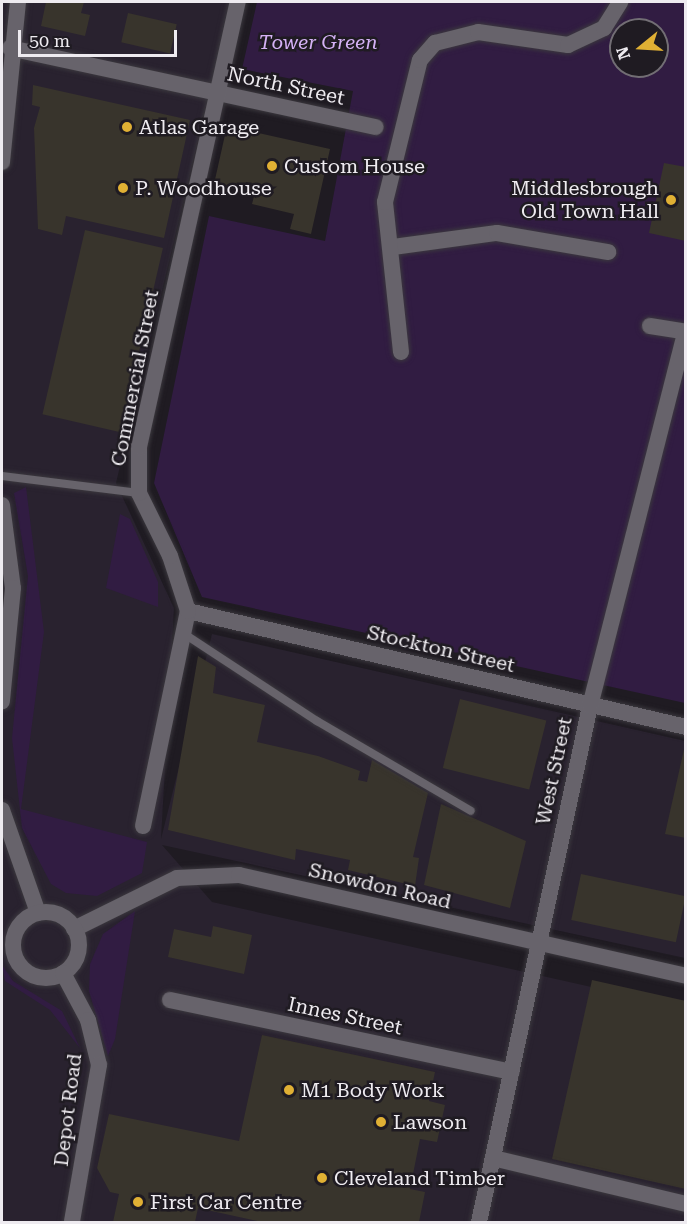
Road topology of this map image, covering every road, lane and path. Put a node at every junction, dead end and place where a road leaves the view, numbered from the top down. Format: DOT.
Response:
graph roads {
  1 [pos="18,2"];
  2 [pos="238,2"];
  3 [pos="620,2"];
  4 [pos="6,47"];
  5 [pos="218,93"];
  6 [pos="376,127"];
  7 [pos="2,162"];
  8 [pos="393,247"];
  9 [pos="608,252"];
  10 [pos="650,326"];
  11 [pos="685,332"];
  12 [pos="401,352"];
  13 [pos="2,477"];
  14 [pos="139,493"];
  15 [pos="2,505"];
  16 [pos="188,611"];
  17 [pos="182,633"];
  18 [pos="2,701"];
  19 [pos="590,706"];
  20 [pos="686,727"];
  21 [pos="2,810"];
  22 [pos="471,811"];
  23 [pos="143,826"];
  24 [pos="38,913"];
  25 [pos="74,929"];
  26 [pos="539,943"];
  27 [pos="63,973"];
  28 [pos="686,976"];
  29 [pos="170,1000"];
  30 [pos="511,1072"];
  31 [pos="493,1158"];
  32 [pos="686,1204"];
  33 [pos="72,1222"];
  34 [pos="479,1222"];
  1 -- 4 [label="street"];
  2 -- 5 [label="street, Commercial Street"];
  3 -- 8 [label="street"];
  4 -- 5 [label="street, North Street"];
  4 -- 7 [label="street"];
  5 -- 6 [label="street, North Street"];
  5 -- 14 [label="street, Commercial Street"];
  8 -- 9 [label="street"];
  8 -- 12 [label="street"];
  10 -- 11 [label="street"];
  11 -- 19 [label="street, West Street"];
  13 -- 14 [label="lane"];
  14 -- 16 [label="street, Commercial Street"];
  15 -- 18 [label="street"];
  16 -- 17 [label="street"];
  16 -- 19 [label="street, Stockton Street"];
  17 -- 22 [label="lane"];
  17 -- 23 [label="street"];
  19 -- 20 [label="street, Stockton Street"];
  19 -- 26 [label="street, West Street"];
  21 -- 24 [label="street"];
  24 -- 25 [label="street"];
  24 -- 27 [label="street"];
  25 -- 26 [label="street, Snowdon Road"];
  25 -- 27 [label="street"];
  26 -- 28 [label="street, Snowdon Road"];
  26 -- 30 [label="street, West Street"];
  27 -- 33 [label="street, Depot Road"];
  29 -- 30 [label="street, Innes Street"];
  30 -- 31 [label="street, West Street"];
  31 -- 32 [label="street"];
  31 -- 34 [label="street, West Street"];
}
